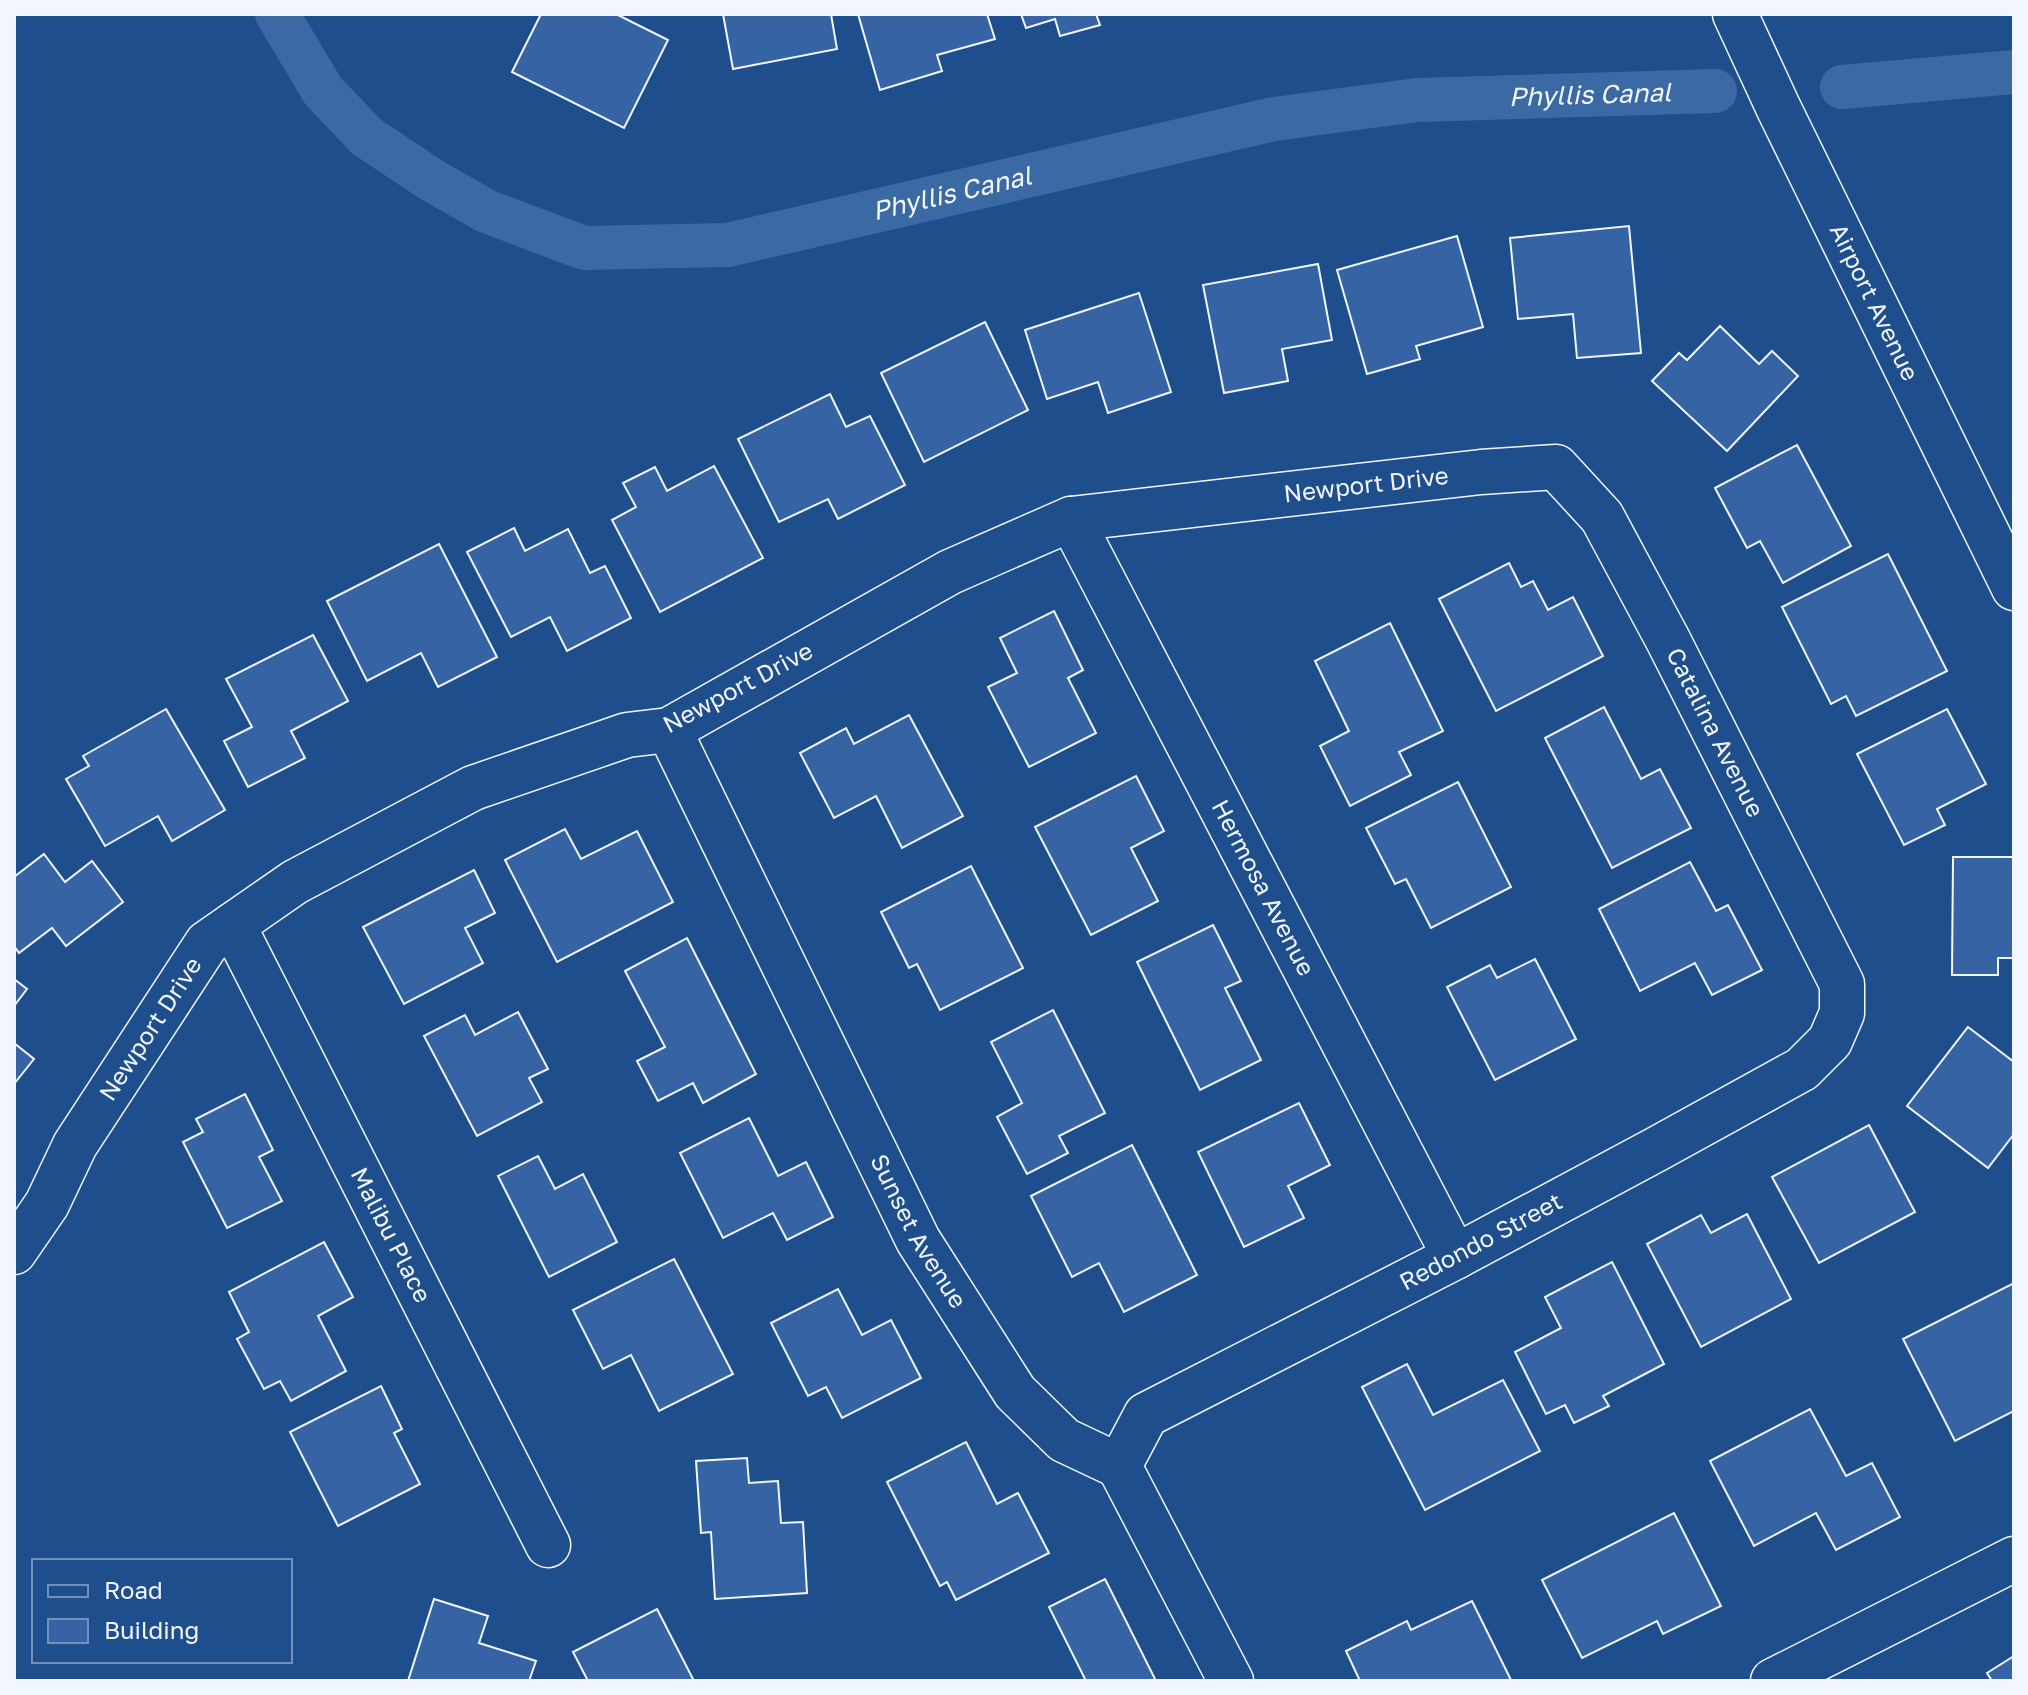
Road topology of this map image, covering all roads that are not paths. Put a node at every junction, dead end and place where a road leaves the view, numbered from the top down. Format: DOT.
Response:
graph roads {
  1 [pos="1735,14"];
  2 [pos="1556,467"];
  3 [pos="1071,519"];
  4 [pos="2014,588"];
  5 [pos="669,730"];
  6 [pos="233,925"];
  7 [pos="1842,1013"];
  8 [pos="14,1252"];
  9 [pos="1455,1257"];
  10 [pos="1119,1466"];
  11 [pos="548,1545"];
  12 [pos="2014,1559"];
  13 [pos="1231,1681"];
  14 [pos="1773,1681"];
  1 -- 4 [label="street, Airport Avenue"];
  2 -- 3 [label="street, Newport Drive"];
  2 -- 7 [label="street, Catalina Avenue"];
  3 -- 5 [label="street, Newport Drive"];
  3 -- 9 [label="street, Hermosa Avenue"];
  5 -- 6 [label="street, Newport Drive"];
  5 -- 10 [label="street, Sunset Avenue"];
  6 -- 8 [label="street, Newport Drive"];
  6 -- 11 [label="street, Malibu Place"];
  7 -- 9 [label="street, Redondo Street"];
  9 -- 10 [label="street, Redondo Street"];
  10 -- 13 [label="street"];
  12 -- 14 [label="street"];
}
